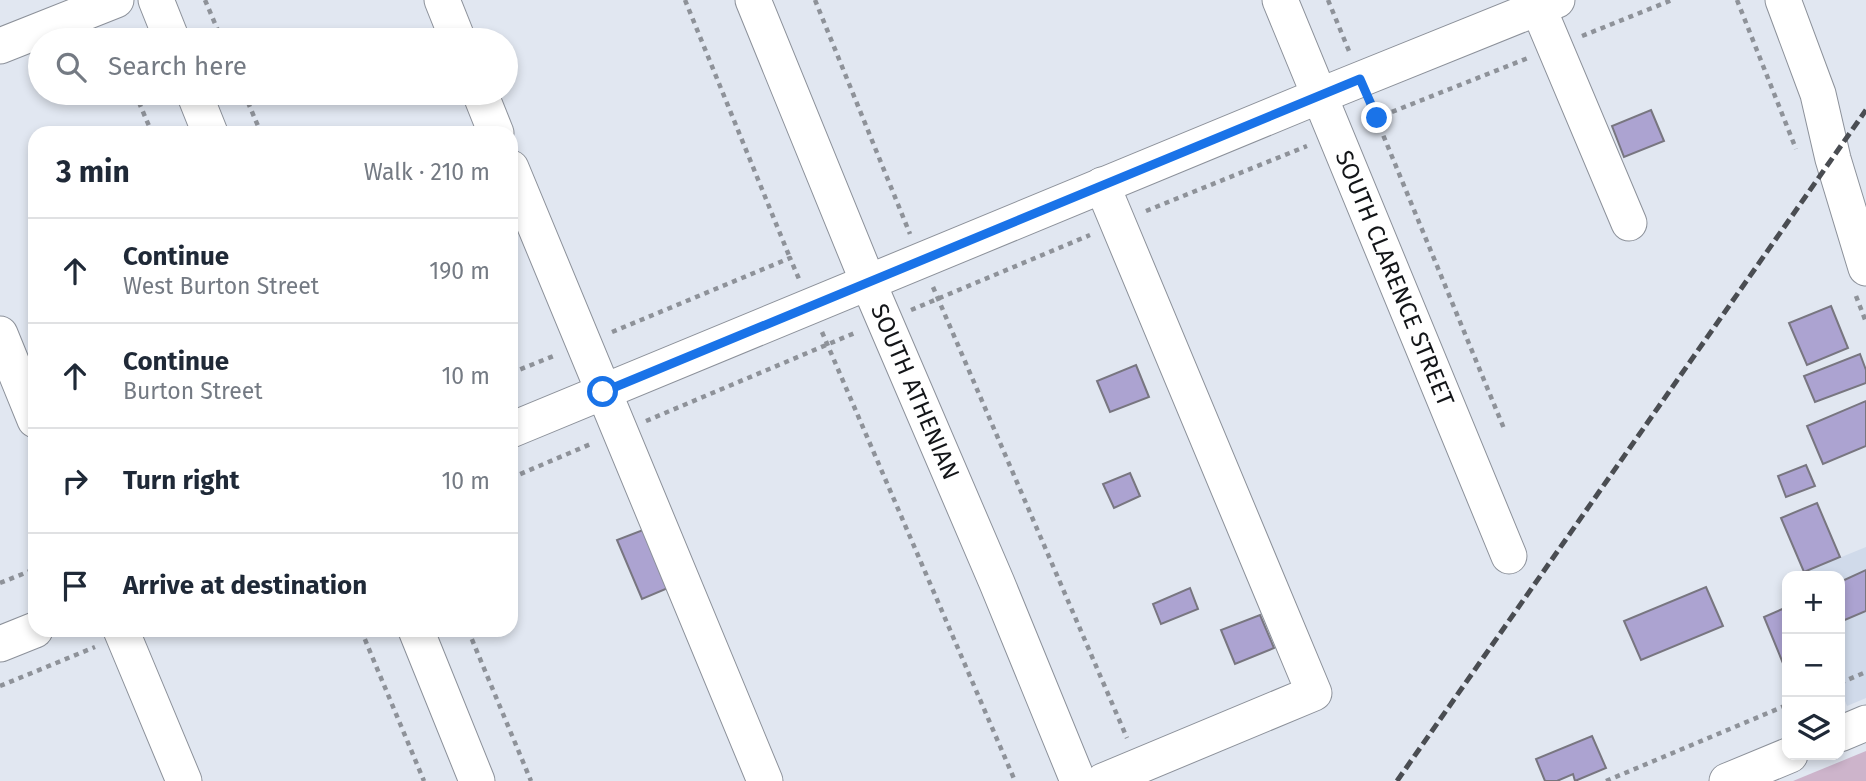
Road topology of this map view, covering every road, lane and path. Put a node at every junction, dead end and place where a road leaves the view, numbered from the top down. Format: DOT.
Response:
graph roads {
  1 [pos="116,0"];
  2 [pos="156,0"];
  3 [pos="205,0"];
  4 [pos="442,0"];
  5 [pos="685,0"];
  6 [pos="753,0"];
  7 [pos="815,0"];
  8 [pos="1280,0"];
  9 [pos="1328,0"];
  10 [pos="1783,0"];
  11 [pos="1543,3"];
  12 [pos="45,28"];
  13 [pos="167,28"];
  14 [pos="217,28"];
  15 [pos="453,28"];
  16 [pos="28,35"];
  17 [pos="0,46"];
  18 [pos="1360,79"];
  19 [pos="1319,96"];
  20 [pos="140,105"];
  21 [pos="199,105"];
  22 [pos="249,105"];
  23 [pos="485,105"];
  24 [pos="149,126"];
  25 [pos="208,126"];
  26 [pos="258,126"];
  27 [pos="493,126"];
  28 [pos="518,185"];
  29 [pos="1102,185"];
  30 [pos="1629,223"];
  31 [pos="790,258"];
  32 [pos="922,260"];
  33 [pos="1866,268"];
  34 [pos="868,282"];
  35 [pos="811,306"];
  36 [pos="0,334"];
  37 [pos="583,344"];
  38 [pos="518,370"];
  39 [pos="603,392"];
  40 [pos="28,403"];
  41 [pos="518,427"];
  42 [pos="1505,431"];
  43 [pos="1508,556"];
  44 [pos="28,572"];
  45 [pos="0,583"];
  46 [pos="28,632"];
  47 [pos="113,637"];
  48 [pos="124,637"];
  49 [pos="364,637"];
  50 [pos="419,637"];
  51 [pos="471,637"];
  52 [pos="0,644"];
  53 [pos="1866,672"];
  54 [pos="1845,681"];
  55 [pos="0,686"];
  56 [pos="1782,707"];
  57 [pos="1866,723"];
  58 [pos="1845,732"];
  59 [pos="1782,758"];
  60 [pos="1139,766"];
  61 [pos="184,781"];
  62 [pos="424,781"];
  63 [pos="477,781"];
  64 [pos="531,781"];
  65 [pos="765,781"];
  66 [pos="1014,781"];
  67 [pos="1079,781"];
  68 [pos="1103,781"];
  69 [pos="1606,781"];
  70 [pos="1727,781"];
  1 -- 12 [label="street"];
  2 -- 13 [label="street"];
  3 -- 14 [label="path"];
  4 -- 15 [label="street"];
  5 -- 31 [label="path"];
  6 -- 34 [label="street, SOUTH ATHENIAN"];
  7 -- 32 [label="path"];
  8 -- 19 [label="street, SOUTH CLARENCE STREET"];
  9 -- 18 [label="path"];
  10 -- 33 [label="street"];
  11 -- 18 [label="street"];
  11 -- 30 [label="street"];
  16 -- 17 [label="street"];
  18 -- 19 [label="street"];
  18 -- 42 [label="path"];
  19 -- 29 [label="street"];
  19 -- 43 [label="street, SOUTH CLARENCE STREET"];
  20 -- 24 [label="path"];
  21 -- 25 [label="street"];
  22 -- 26 [label="path"];
  23 -- 27 [label="street"];
  28 -- 37 [label="street"];
  29 -- 32 [label="street"];
  29 -- 60 [label="street"];
  31 -- 35 [label="path"];
  31 -- 37 [label="path"];
  32 -- 34 [label="street"];
  32 -- 60 [label="path"];
  34 -- 35 [label="street"];
  34 -- 67 [label="street, SOUTH ATHENIAN"];
  35 -- 39 [label="street"];
  35 -- 66 [label="path"];
  36 -- 40 [label="street"];
  37 -- 38 [label="path"];
  37 -- 39 [label="street"];
  39 -- 41 [label="street"];
  39 -- 65 [label="street"];
  44 -- 45 [label="path"];
  46 -- 52 [label="street"];
  47 -- 55 [label="path"];
  48 -- 61 [label="street"];
  49 -- 62 [label="path"];
  50 -- 63 [label="street"];
  51 -- 64 [label="path"];
  53 -- 54 [label="path"];
  56 -- 69 [label="path"];
  57 -- 58 [label="street"];
  59 -- 70 [label="street"];
  60 -- 68 [label="street"];
}
